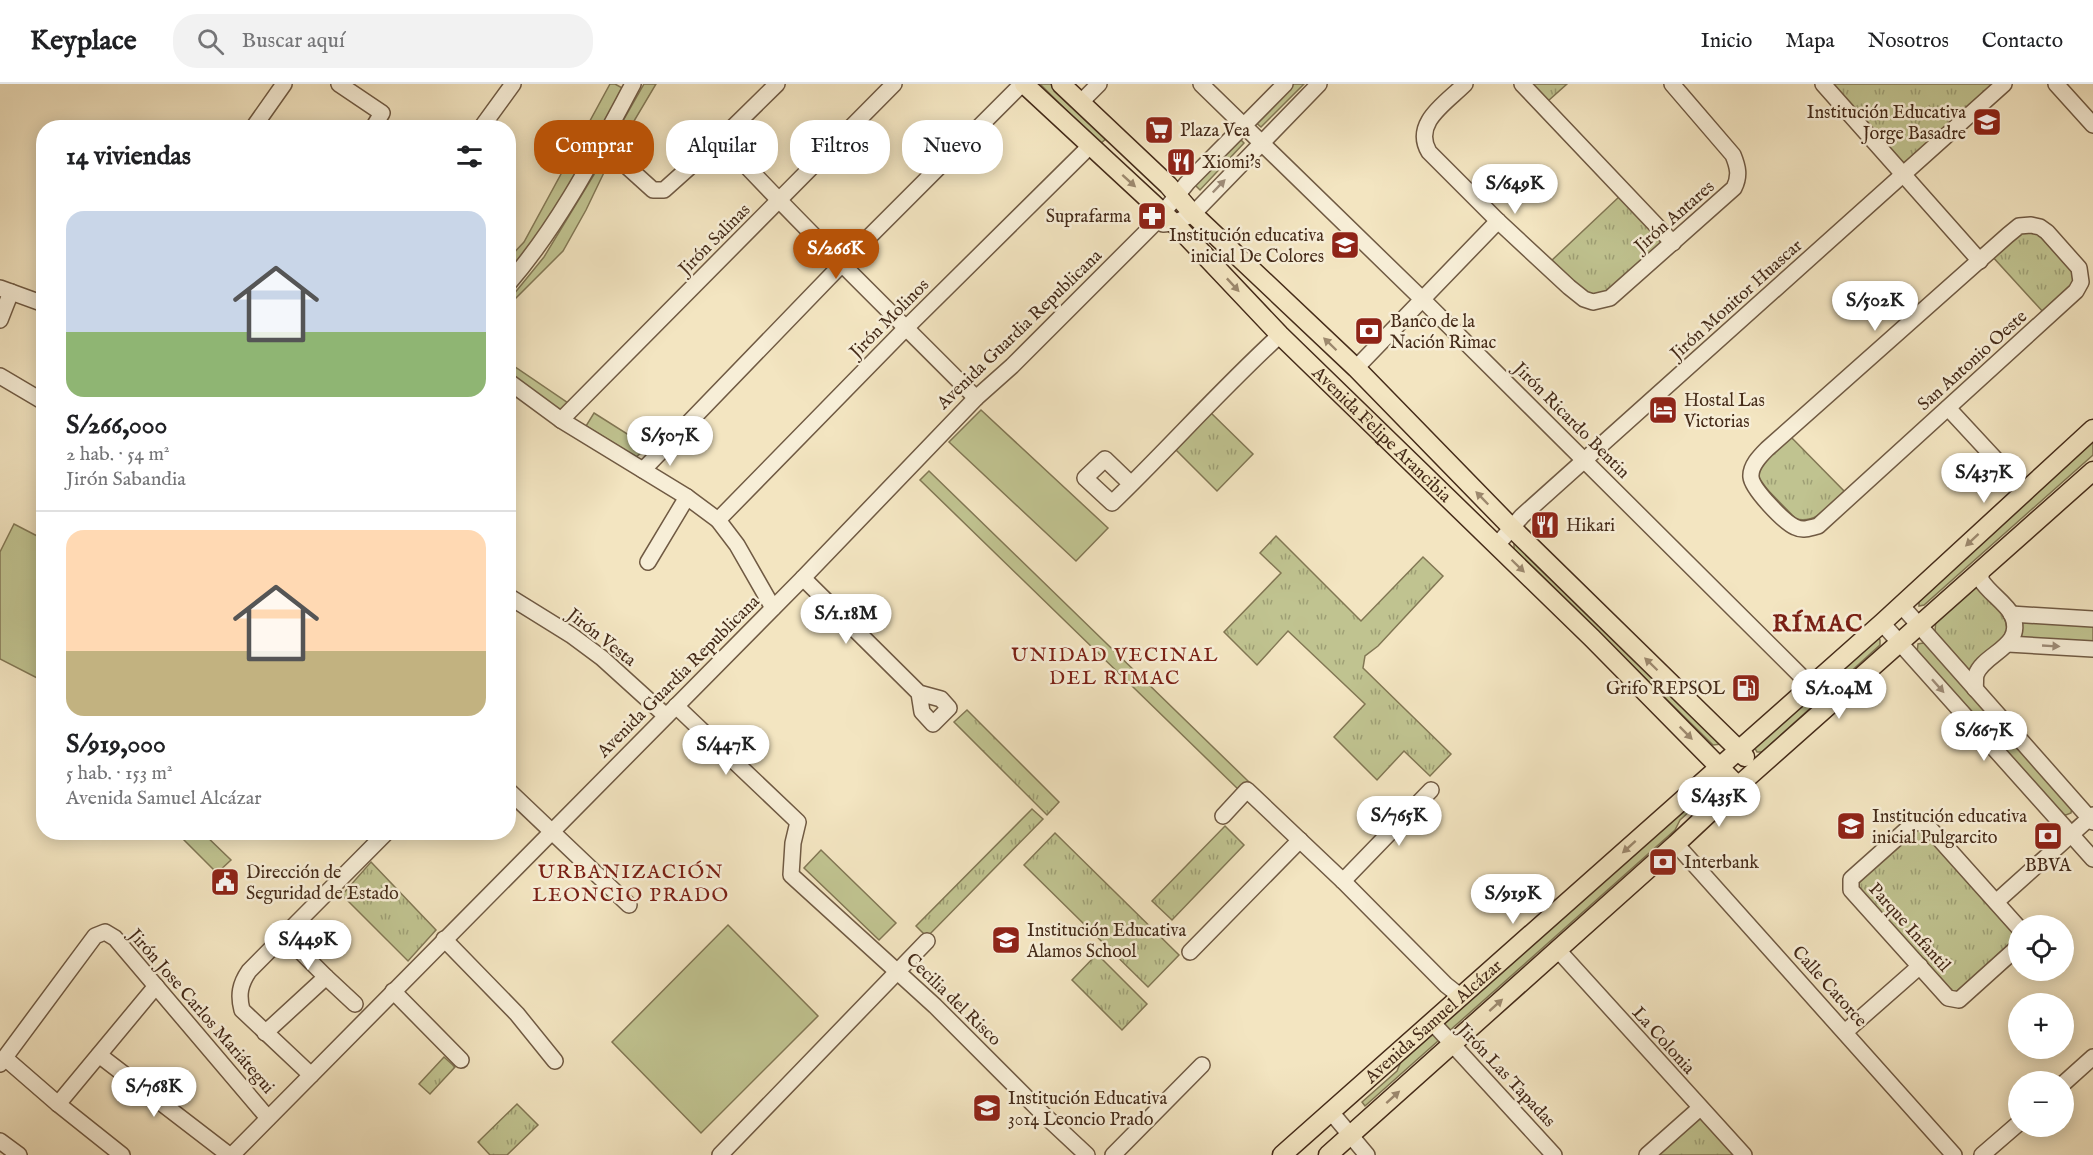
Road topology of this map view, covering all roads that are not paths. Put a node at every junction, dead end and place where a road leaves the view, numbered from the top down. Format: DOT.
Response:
graph roads {
  1 [pos="284,84"];
  2 [pos="339,84"];
  3 [pos="513,84"];
  4 [pos="633,84"];
  5 [pos="777,84"];
  6 [pos="894,84"];
  7 [pos="1023,84"];
  8 [pos="1061,84"];
  9 [pos="1099,84"];
  10 [pos="1201,84"];
  11 [pos="1285,84"];
  12 [pos="1319,84"];
  13 [pos="1465,84"];
  14 [pos="1522,84"];
  15 [pos="1672,84"];
  16 [pos="1823,84"];
  17 [pos="2004,84"];
  18 [pos="2056,84"];
  19 [pos="1080,103"];
  20 [pos="259,120"];
  21 [pos="378,120"];
  22 [pos="488,120"];
  23 [pos="613,120"];
  24 [pos="740,120"];
  25 [pos="2093,125"];
  26 [pos="1242,126"];
  27 [pos="1262,142"];
  28 [pos="1090,146"];
  29 [pos="584,174"];
  30 [pos="636,174"];
  31 [pos="682,174"];
  32 [pos="753,174"];
  33 [pos="1903,174"];
  34 [pos="1176,194"];
  35 [pos="778,202"];
  36 [pos="1193,214"];
  37 [pos="1164,220"];
  38 [pos="1498,222"];
  39 [pos="1673,243"];
  40 [pos="1980,261"];
  41 [pos="843,263"];
  42 [pos="516,274"];
  43 [pos="5,290"];
  44 [pos="1422,299"];
  45 [pos="36,301"];
  46 [pos="0,320"];
  47 [pos="906,328"];
  48 [pos="1280,335"];
  49 [pos="1356,368"];
  50 [pos="0,376"];
  51 [pos="516,387"];
  52 [pos="36,397"];
  53 [pos="976,398"];
  54 [pos="1948,408"];
  55 [pos="561,420"];
  56 [pos="2093,429"];
  57 [pos="1585,461"];
  58 [pos="643,470"];
  59 [pos="2093,471"];
  60 [pos="1131,484"];
  61 [pos="2025,491"];
  62 [pos="687,497"];
  63 [pos="718,520"];
  64 [pos="1511,527"];
  65 [pos="1497,545"];
  66 [pos="648,562"];
  67 [pos="1981,570"];
  68 [pos="803,578"];
  69 [pos="516,601"];
  70 [pos="1901,605"];
  71 [pos="773,608"];
  72 [pos="2011,614"];
  73 [pos="2093,619"];
  74 [pos="1882,623"];
  75 [pos="1918,625"];
  76 [pos="1900,643"];
  77 [pos="2008,644"];
  78 [pos="2093,649"];
  79 [pos="1810,685"];
  80 [pos="1975,689"];
  81 [pos="919,693"];
  82 [pos="671,711"];
  83 [pos="1738,748"];
  84 [pos="1719,766"];
  85 [pos="1755,771"];
  86 [pos="1738,786"];
  87 [pos="1431,790"];
  88 [pos="516,797"];
  89 [pos="1223,816"];
  90 [pos="2092,818"];
  91 [pos="552,830"];
  92 [pos="2071,835"];
  93 [pos="379,840"];
  94 [pos="1300,840"];
  95 [pos="1676,844"];
  96 [pos="2093,860"];
  97 [pos="1343,881"];
  98 [pos="1996,902"];
  99 [pos="629,905"];
  100 [pos="2008,916"];
  101 [pos="285,936"];
  102 [pos="444,939"];
  103 [pos="927,941"];
  104 [pos="1557,949"];
  105 [pos="1190,952"];
  106 [pos="2008,956"];
  107 [pos="1920,966"];
  108 [pos="896,971"];
  109 [pos="326,977"];
  110 [pos="156,986"];
  111 [pos="393,991"];
  112 [pos="1460,996"];
  113 [pos="355,1004"];
  114 [pos="1432,1022"];
  115 [pos="1845,1032"];
  116 [pos="265,1033"];
  117 [pos="1452,1044"];
  118 [pos="99,1055"];
  119 [pos="2093,1058"];
  120 [pos="460,1060"];
  121 [pos="3,1061"];
  122 [pos="555,1061"];
  123 [pos="1202,1065"];
  124 [pos="2074,1074"];
  125 [pos="311,1075"];
  126 [pos="58,1104"];
  127 [pos="1700,1108"];
  128 [pos="1331,1112"];
  129 [pos="268,1118"];
  130 [pos="2008,1132"];
  131 [pos="1350,1136"];
  132 [pos="0,1141"];
  133 [pos="19,1155"];
  134 [pos="122,1155"];
  135 [pos="230,1155"];
  136 [pos="720,1155"];
  137 [pos="1087,1155"];
  138 [pos="1113,1155"];
  139 [pos="1282,1155"];
  140 [pos="1328,1155"];
  141 [pos="1367,1155"];
  142 [pos="1554,1155"];
  143 [pos="1647,1155"];
  144 [pos="1744,1155"];
  145 [pos="1954,1155"];
  146 [pos="1982,1155"];
  1 -- 20 [label="street"];
  2 -- 21 [label="street"];
  3 -- 22 [label="street"];
  4 -- 23 [label="street"];
  5 -- 24 [label="street"];
  6 -- 35 [label="street, Jirón Salinas"];
  7 -- 28 [label="main road, Avenida Felipe Arancibia"];
  7 -- 41 [label="street"];
  8 -- 19 [label="main road, Avenida Felipe Arancibia"];
  9 -- 19 [label="street"];
  10 -- 26 [label="street, Jirón Ricardo Bentin"];
  11 -- 26 [label="street"];
  12 -- 27 [label="street"];
  13 -- 38 [label="street"];
  14 -- 39 [label="street"];
  15 -- 39 [label="street, Jirón Antares"];
  16 -- 33 [label="street"];
  17 -- 33 [label="street, Jirón Monitor Huascar"];
  18 -- 25 [label="street"];
  19 -- 34 [label="main road, Avenida Felipe Arancibia"];
  26 -- 27 [label="street, Jirón Ricardo Bentin"];
  26 -- 34 [label="street"];
  36 -- 27 [label="street, one-way"];
  27 -- 44 [label="street, Jirón Ricardo Bentin"];
  28 -- 37 [label="main road, Avenida Felipe Arancibia, one-way"];
  28 -- 47 [label="street, Jirón Molinos"];
  29 -- 42 [label="street"];
  30 -- 31 [label="street"];
  32 -- 35 [label="street"];
  33 -- 40 [label="street"];
  33 -- 57 [label="street, Jirón Monitor Huascar"];
  34 -- 36 [label="main road, Avenida Felipe Arancibia"];
  34 -- 37 [label="street"];
  35 -- 41 [label="street"];
  35 -- 55 [label="street, Jirón Salinas"];
  36 -- 37 [label="street"];
  49 -- 36 [label="main road, Avenida Felipe Arancibia, one-way"];
  37 -- 48 [label="main road, Avenida Felipe Arancibia, one-way"];
  37 -- 53 [label="street, Avenida Guardia Republicana"];
  38 -- 39 [label="street, Jirón Antares"];
  38 -- 44 [label="street"];
  40 -- 54 [label="street, San Antonio Oeste"];
  40 -- 54 [label="street, San Antonio Oeste"];
  41 -- 47 [label="street"];
  41 -- 58 [label="street"];
  43 -- 45 [label="street"];
  43 -- 46 [label="street"];
  44 -- 49 [label="street"];
  44 -- 57 [label="street, Jirón Ricardo Bentin"];
  47 -- 53 [label="street"];
  47 -- 63 [label="street, Jirón Molinos"];
  48 -- 60 [label="street"];
  48 -- 65 [label="main road, Avenida Felipe Arancibia"];
  64 -- 49 [label="main road, Avenida Felipe Arancibia, one-way"];
  50 -- 52 [label="street"];
  51 -- 55 [label="street"];
  53 -- 68 [label="street, Avenida Guardia Republicana"];
  54 -- 61 [label="street"];
  55 -- 58 [label="street"];
  56 -- 61 [label="main road, Avenida Samuel Alcázar"];
  57 -- 64 [label="street, Jirón Monitor Huascar"];
  57 -- 79 [label="street, Jirón Ricardo Bentin"];
  58 -- 62 [label="street"];
  59 -- 67 [label="main road, Avenida Samuel Alcázar"];
  61 -- 70 [label="main road, Avenida Samuel Alcázar, one-way"];
  62 -- 63 [label="street"];
  62 -- 66 [label="street"];
  63 -- 71 [label="street"];
  64 -- 65 [label="street, Jirón Monitor Huascar"];
  83 -- 64 [label="main road, Avenida Felipe Arancibia, one-way"];
  65 -- 84 [label="main road, Avenida Felipe Arancibia, one-way"];
  67 -- 72 [label="street"];
  67 -- 75 [label="main road, Avenida Samuel Alcázar"];
  68 -- 71 [label="street, Avenida Guardia Republicana"];
  68 -- 81 [label="street"];
  69 -- 82 [label="street, Jirón Vesta"];
  70 -- 74 [label="main road, Avenida Samuel Alcázar"];
  70 -- 75 [label="street"];
  71 -- 82 [label="street, Avenida Guardia Republicana"];
  72 -- 73 [label="street"];
  72 -- 77 [label="street"];
  74 -- 76 [label="street"];
  74 -- 79 [label="main road, Avenida Samuel Alcázar"];
  75 -- 76 [label="main road, Avenida Samuel Alcázar"];
  75 -- 80 [label="street"];
  76 -- 85 [label="main road, Avenida Samuel Alcázar"];
  76 -- 92 [label="street, one-way"];
  77 -- 78 [label="street, one-way"];
  77 -- 80 [label="street"];
  79 -- 83 [label="main road, Avenida Samuel Alcázar"];
  80 -- 90 [label="street"];
  82 -- 91 [label="street, Avenida Guardia Republicana"];
  82 -- 108 [label="street, Cecilia del Risco"];
  83 -- 84 [label="main road, Avenida Samuel Alcázar"];
  83 -- 85 [label="main road, Avenida Felipe Arancibia"];
  84 -- 86 [label="main road, Avenida Felipe Arancibia"];
  84 -- 112 [label="main road, Avenida Samuel Alcázar, one-way"];
  85 -- 86 [label="main road, Avenida Samuel Alcázar"];
  86 -- 95 [label="main road, Avenida Samuel Alcázar"];
  87 -- 97 [label="street"];
  88 -- 91 [label="street"];
  89 -- 94 [label="street"];
  90 -- 92 [label="street"];
  91 -- 99 [label="street"];
  91 -- 102 [label="street, Avenida Guardia Republicana"];
  92 -- 96 [label="street"];
  92 -- 98 [label="street"];
  93 -- 101 [label="street"];
  94 -- 97 [label="street"];
  94 -- 105 [label="street"];
  95 -- 104 [label="main road, Avenida Samuel Alcázar"];
  95 -- 115 [label="street, Calle Catorce"];
  97 -- 112 [label="street"];
  98 -- 100 [label="street, Parque Infantil"];
  98 -- 107 [label="street, Parque Infantil"];
  101 -- 109 [label="street"];
  101 -- 116 [label="street"];
  102 -- 111 [label="street, Avenida Guardia Republicana"];
  102 -- 122 [label="street"];
  103 -- 108 [label="street"];
  117 -- 104 [label="main road, Avenida Samuel Alcázar, one-way"];
  104 -- 127 [label="street, La Colonia"];
  106 -- 107 [label="street, Parque Infantil"];
  107 -- 115 [label="street"];
  108 -- 136 [label="street"];
  108 -- 137 [label="street, Cecilia del Risco"];
  109 -- 113 [label="street"];
  109 -- 116 [label="street"];
  110 -- 118 [label="street"];
  110 -- 121 [label="street, Jirón Jose Carlos Mariátegui"];
  110 -- 129 [label="street, Jirón Jose Carlos Mariátegui"];
  111 -- 120 [label="street"];
  111 -- 125 [label="street, Avenida Guardia Republicana"];
  112 -- 114 [label="main road, Avenida Samuel Alcázar"];
  114 -- 117 [label="street, Jirón Las Tapadas"];
  114 -- 128 [label="main road, Avenida Samuel Alcázar"];
  115 -- 145 [label="street, Calle Catorce"];
  116 -- 125 [label="street"];
  131 -- 117 [label="main road, Avenida Samuel Alcázar, one-way"];
  117 -- 142 [label="street, Jirón Las Tapadas"];
  118 -- 126 [label="street"];
  118 -- 135 [label="street"];
  119 -- 124 [label="street"];
  121 -- 126 [label="street"];
  123 -- 138 [label="street"];
  125 -- 129 [label="street, Avenida Guardia Republicana"];
  126 -- 134 [label="street"];
  127 -- 143 [label="street"];
  127 -- 144 [label="street, La Colonia"];
  128 -- 131 [label="street"];
  128 -- 139 [label="main road, Avenida Samuel Alcázar"];
  129 -- 135 [label="street, Avenida Guardia Republicana"];
  130 -- 146 [label="street"];
  131 -- 140 [label="main road, Avenida Samuel Alcázar"];
  131 -- 141 [label="street"];
  132 -- 133 [label="street"];
}
